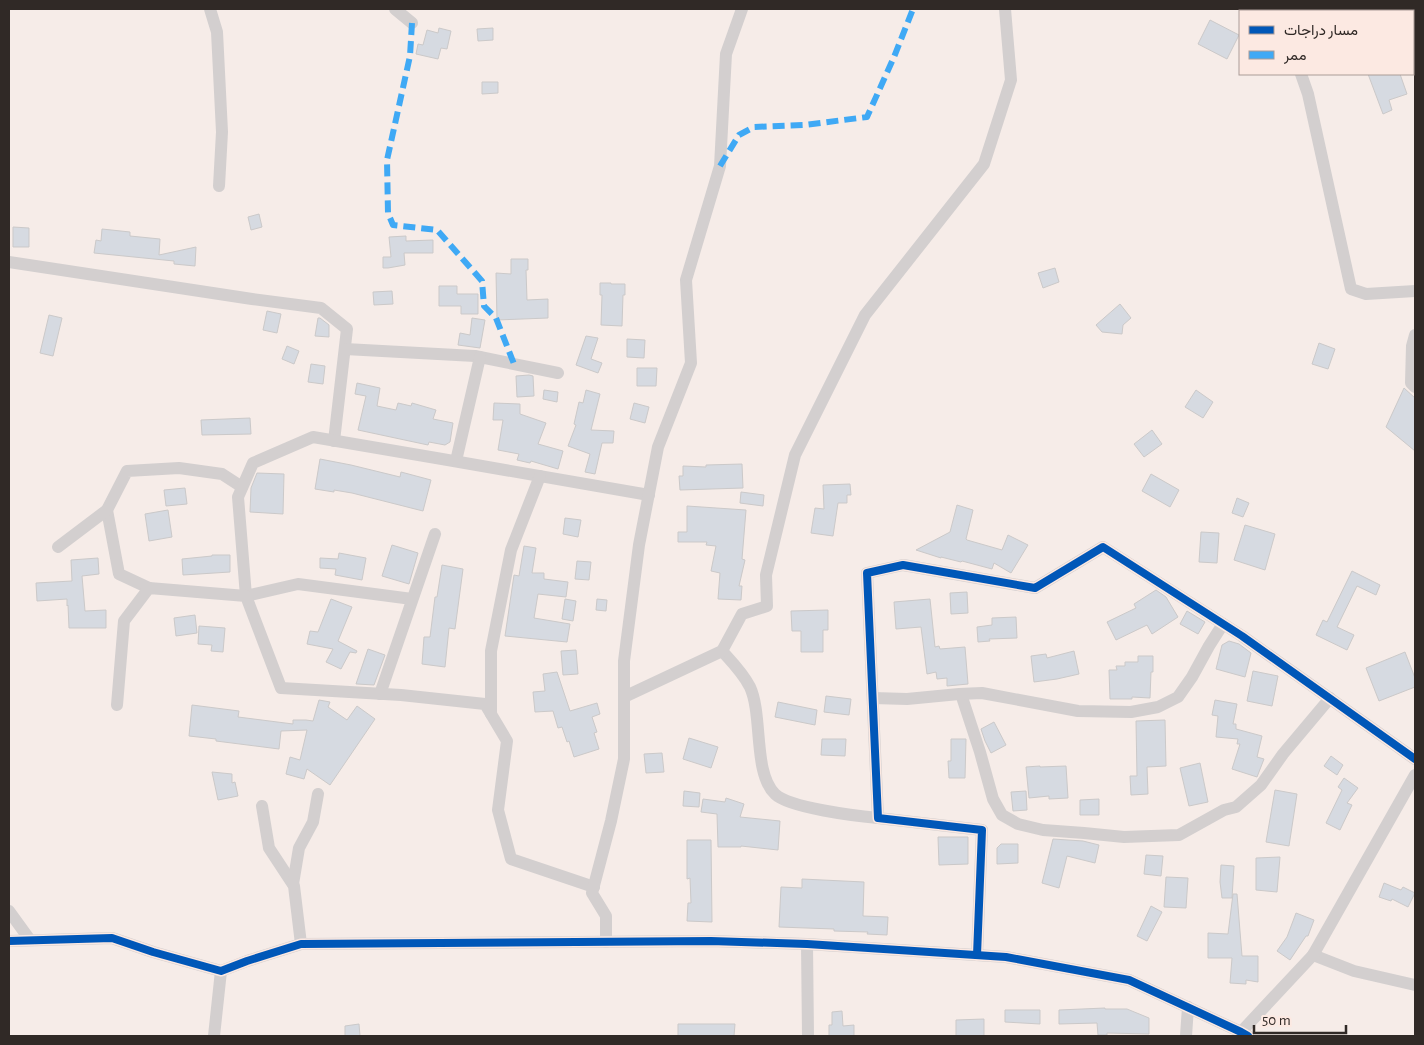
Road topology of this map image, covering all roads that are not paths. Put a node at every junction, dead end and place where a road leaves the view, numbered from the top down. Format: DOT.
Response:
graph roads {
  1 [pos="210,9"];
  2 [pos="395,9"];
  3 [pos="742,9"];
  4 [pos="1005,9"];
  5 [pos="412,23"];
  6 [pos="1301,75"];
  7 [pos="219,186"];
  8 [pos="9,262"];
  9 [pos="1415,291"];
  10 [pos="1415,335"];
  11 [pos="344,349"];
  12 [pos="480,357"];
  13 [pos="558,373"];
  14 [pos="1415,387"];
  15 [pos="334,441"];
  16 [pos="456,461"];
  17 [pos="540,476"];
  18 [pos="242,487"];
  19 [pos="648,495"];
  20 [pos="107,510"];
  21 [pos="435,534"];
  22 [pos="58,547"];
  23 [pos="150,588"];
  24 [pos="246,596"];
  25 [pos="412,599"];
  26 [pos="1223,624"];
  27 [pos="722,651"];
  28 [pos="380,694"];
  29 [pos="961,694"];
  30 [pos="624,696"];
  31 [pos="872,698"];
  32 [pos="1330,698"];
  33 [pos="117,705"];
  34 [pos="491,714"];
  35 [pos="1415,759"];
  36 [pos="1415,775"];
  37 [pos="318,794"];
  38 [pos="262,806"];
  39 [pos="878,818"];
  40 [pos="292,884"];
  41 [pos="594,887"];
  42 [pos="9,912"];
  43 [pos="30,940"];
  44 [pos="9,941"];
  45 [pos="606,942"];
  46 [pos="301,944"];
  47 [pos="807,944"];
  48 [pos="977,955"];
  49 [pos="1314,955"];
  50 [pos="221,970"];
  51 [pos="1415,985"];
  52 [pos="1188,1007"];
  53 [pos="1244,1034"];
  54 [pos="214,1036"];
  55 [pos="808,1036"];
  56 [pos="1186,1036"];
  1 -- 7 [label="street"];
  2 -- 5 [label="street"];
  3 -- 19 [label="street"];
  4 -- 27 [label="street"];
  6 -- 9 [label="street"];
  8 -- 11 [label="street"];
  10 -- 14 [label="street"];
  11 -- 12 [label="street"];
  11 -- 15 [label="street"];
  12 -- 13 [label="street"];
  12 -- 16 [label="street"];
  15 -- 16 [label="street"];
  15 -- 18 [label="street"];
  16 -- 17 [label="street"];
  17 -- 19 [label="street"];
  17 -- 34 [label="street"];
  18 -- 20 [label="street"];
  18 -- 24 [label="street"];
  19 -- 30 [label="street"];
  20 -- 22 [label="street"];
  20 -- 23 [label="street"];
  21 -- 25 [label="street"];
  23 -- 24 [label="street"];
  23 -- 33 [label="street"];
  24 -- 25 [label="street"];
  24 -- 28 [label="street"];
  25 -- 28 [label="street"];
  26 -- 29 [label="street"];
  26 -- 31 [label="street"];
  26 -- 32 [label="street"];
  27 -- 30 [label="street"];
  27 -- 39 [label="street"];
  28 -- 34 [label="street"];
  29 -- 31 [label="street"];
  29 -- 32 [label="street"];
  30 -- 41 [label="street"];
  31 -- 39 [label="street"];
  32 -- 35 [label="street"];
  34 -- 41 [label="street"];
  36 -- 49 [label="street"];
  37 -- 40 [label="street"];
  38 -- 40 [label="street"];
  39 -- 48 [label="street"];
  40 -- 46 [label="street"];
  41 -- 45 [label="street"];
  42 -- 43 [label="street"];
  43 -- 44 [label="street"];
  43 -- 50 [label="street"];
  45 -- 46 [label="street"];
  45 -- 47 [label="street"];
  46 -- 50 [label="street"];
  47 -- 48 [label="street"];
  47 -- 55 [label="street"];
  48 -- 52 [label="street"];
  49 -- 51 [label="street"];
  49 -- 53 [label="street"];
  50 -- 54 [label="street"];
  52 -- 53 [label="street"];
  52 -- 56 [label="street"];
}
